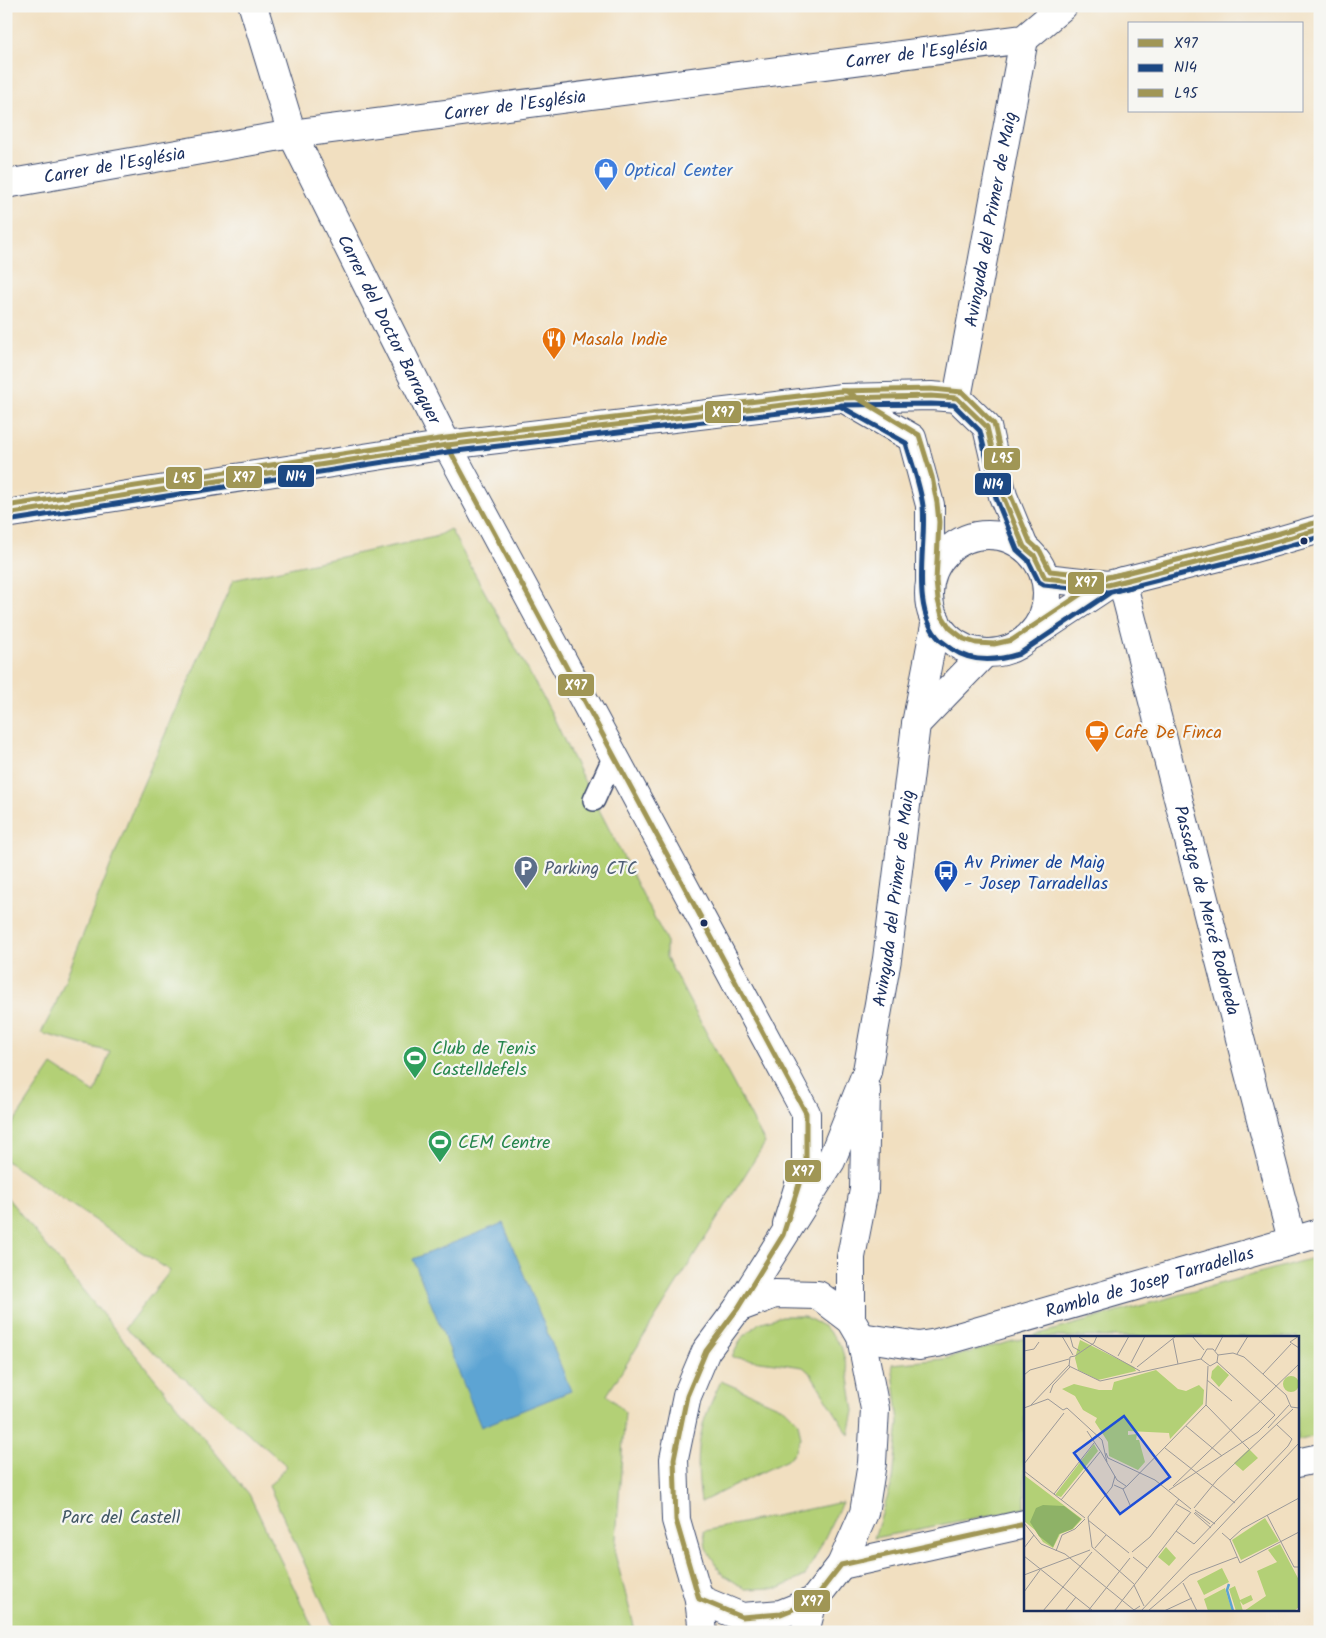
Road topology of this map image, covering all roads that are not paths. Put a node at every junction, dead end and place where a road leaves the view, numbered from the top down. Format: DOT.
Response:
graph roads {
  1 [pos="253,6"];
  2 [pos="1063,6"];
  3 [pos="1024,39"];
  4 [pos="292,134"];
  5 [pos="6,184"];
  6 [pos="842,398"];
  7 [pos="957,398"];
  8 [pos="447,445"];
  9 [pos="6,514"];
  10 [pos="1320,529"];
  11 [pos="1024,547"];
  12 [pos="1045,578"];
  13 [pos="1115,583"];
  14 [pos="930,591"];
  15 [pos="936,620"];
  16 [pos="1028,638"];
  17 [pos="985,653"];
  18 [pos="916,724"];
  19 [pos="614,756"];
  20 [pos="594,800"];
  21 [pos="867,1071"];
  22 [pos="1320,1233"];
  23 [pos="783,1235"];
  24 [pos="1292,1240"];
  25 [pos="738,1308"];
  26 [pos="856,1329"];
  27 [pos="1320,1458"];
  28 [pos="1298,1463"];
  29 [pos="1024,1524"];
  30 [pos="841,1565"];
  31 [pos="699,1599"];
  32 [pos="813,1602"];
  33 [pos="703,1632"];
  34 [pos="805,1632"];
  1 -- 4 [label="street, Carrer del Doctor Barraquer"];
  2 -- 3 [label="street"];
  3 -- 4 [label="street, Carrer de l'Església"];
  3 -- 7 [label="street, Avinguda del Primer de Maig"];
  4 -- 5 [label="street, Carrer de l'Església"];
  4 -- 8 [label="street, Carrer del Doctor Barraquer"];
  6 -- 7 [label="street"];
  6 -- 8 [label="street"];
  6 -- 14 [label="street"];
  7 -- 11 [label="street"];
  8 -- 9 [label="street"];
  8 -- 19 [label="street, Carrer del Doctor Barraquer"];
  10 -- 13 [label="street"];
  11 -- 12 [label="street"];
  11 -- 14 [label="street"];
  12 -- 13 [label="street"];
  12 -- 16 [label="street"];
  13 -- 16 [label="street"];
  13 -- 24 [label="street, Passatge de Mercé Rodoreda"];
  14 -- 15 [label="street"];
  15 -- 17 [label="street"];
  15 -- 18 [label="street, Avinguda del Primer de Maig"];
  16 -- 17 [label="street"];
  17 -- 18 [label="street"];
  18 -- 21 [label="street, Avinguda del Primer de Maig"];
  19 -- 20 [label="lane"];
  19 -- 23 [label="street, Carrer del Doctor Barraquer"];
  21 -- 23 [label="street, Avinguda del Primer de Maig"];
  21 -- 26 [label="street, Avinguda del Primer de Maig"];
  22 -- 24 [label="street, Rambla de Josep Tarradellas"];
  23 -- 25 [label="street, Avinguda del Primer de Maig"];
  24 -- 26 [label="street, Rambla de Josep Tarradellas"];
  25 -- 26 [label="street"];
  25 -- 31 [label="street, Avinguda del Primer de Maig"];
  26 -- 30 [label="street, Avinguda del Primer de Maig"];
  27 -- 28 [label="street"];
  29 -- 30 [label="street"];
  30 -- 32 [label="street, Avinguda del Primer de Maig"];
  31 -- 32 [label="street"];
  31 -- 33 [label="street"];
  32 -- 34 [label="street"];
}
